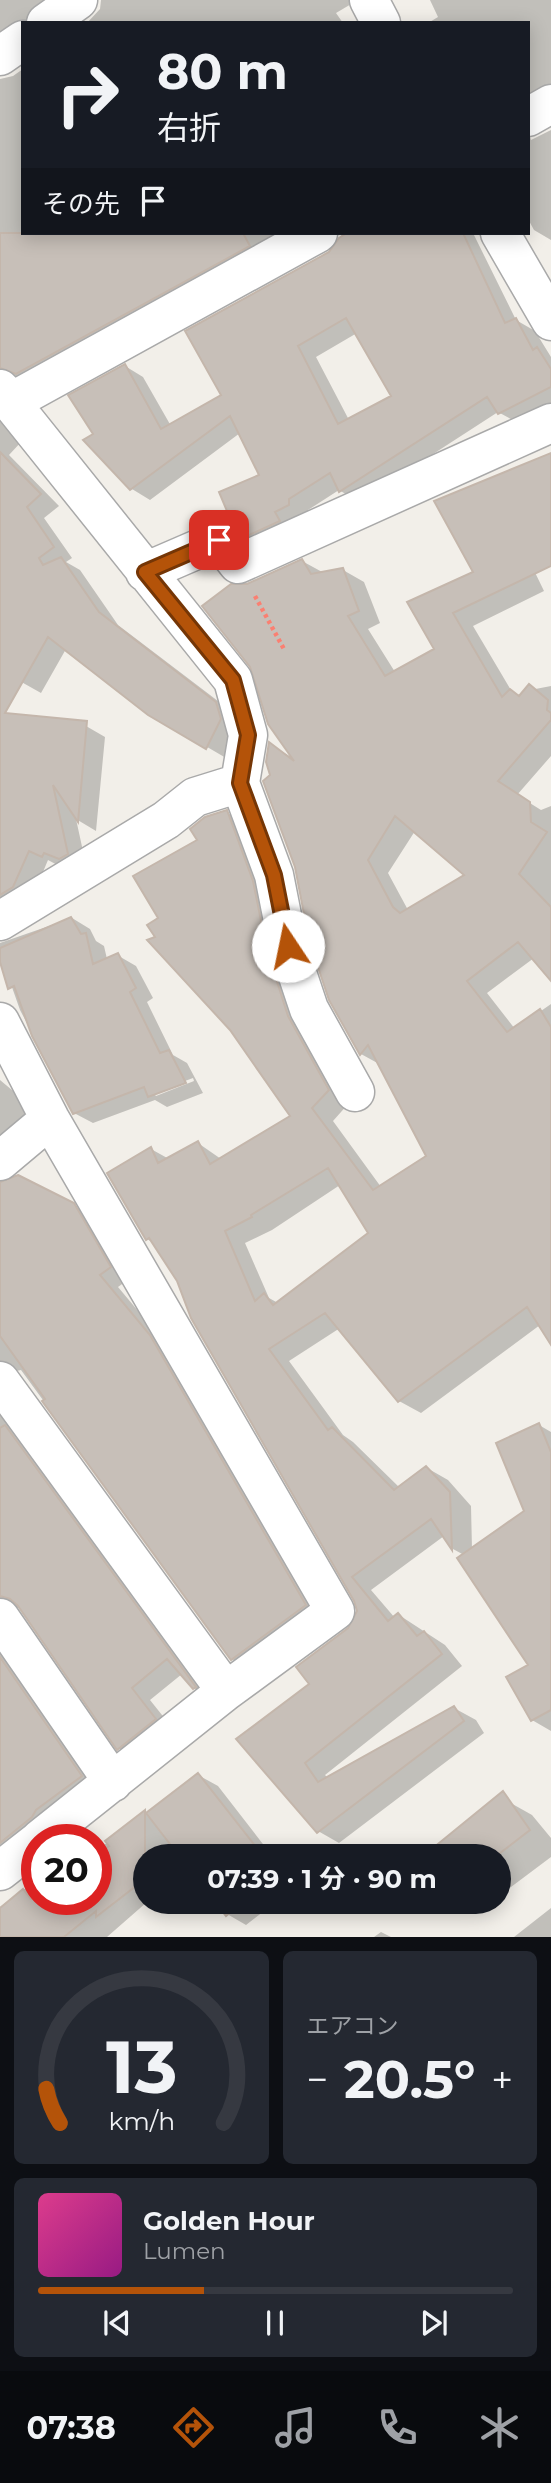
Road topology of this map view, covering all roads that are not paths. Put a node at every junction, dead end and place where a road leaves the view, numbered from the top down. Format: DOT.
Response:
graph roads {
  1 [pos="78,0"];
  2 [pos="369,0"];
  3 [pos="49,21"];
  4 [pos="380,21"];
  5 [pos="21,41"];
  6 [pos="0,56"];
  7 [pos="551,104"];
  8 [pos="530,116"];
  9 [pos="314,235"];
  10 [pos="501,235"];
  11 [pos="551,321"];
  12 [pos="6,396"];
  13 [pos="551,423"];
  14 [pos="145,572"];
  15 [pos="240,783"];
  16 [pos="0,921"];
  17 [pos="0,1022"];
  18 [pos="355,1092"];
  19 [pos="50,1119"];
  20 [pos="0,1161"];
  21 [pos="2,1389"];
  22 [pos="0,1618"];
  23 [pos="226,1692"];
  24 [pos="113,1782"];
  25 [pos="59,1824"];
  26 [pos="21,1853"];
  27 [pos="1,1868"];
  1 -- 3 [label="street"];
  2 -- 4 [label="street"];
  5 -- 6 [label="street"];
  7 -- 8 [label="street"];
  9 -- 12 [label="street"];
  10 -- 11 [label="street"];
  12 -- 14 [label="street"];
  13 -- 14 [label="street"];
  14 -- 15 [label="street"];
  15 -- 16 [label="street"];
  15 -- 18 [label="street"];
  17 -- 19 [label="street"];
  19 -- 20 [label="street"];
  19 -- 23 [label="street"];
  21 -- 23 [label="street"];
  22 -- 24 [label="street"];
  23 -- 24 [label="street"];
  24 -- 25 [label="street"];
  26 -- 27 [label="street"];
}
